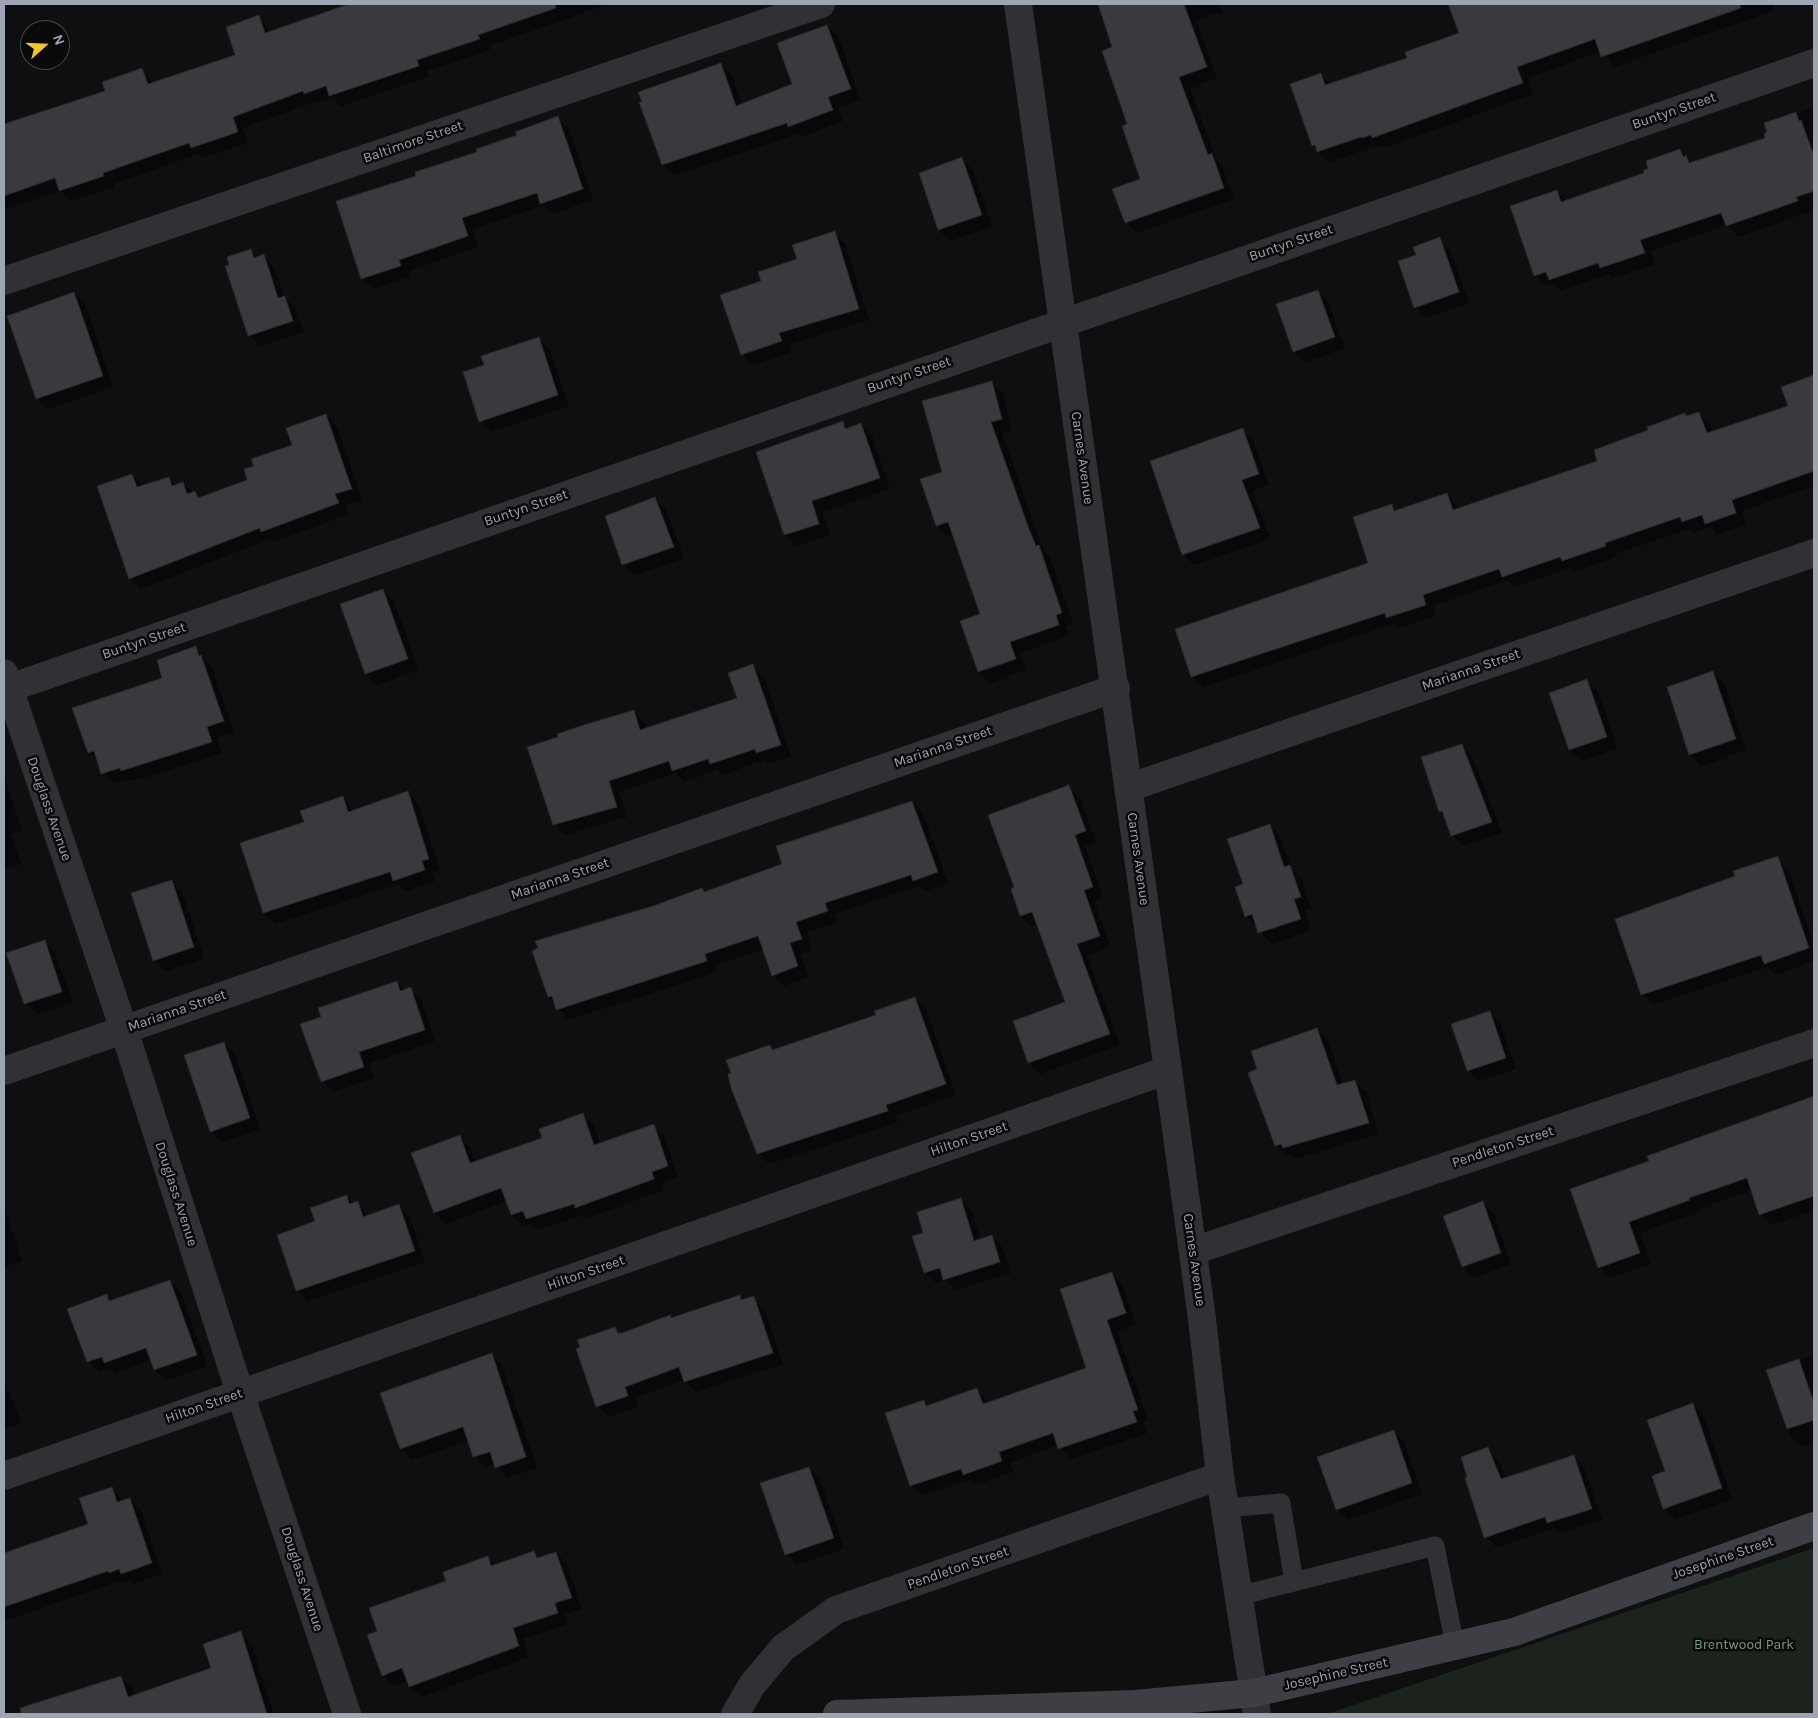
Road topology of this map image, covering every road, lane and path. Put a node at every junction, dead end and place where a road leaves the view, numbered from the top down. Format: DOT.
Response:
graph roads {
  1 [pos="821,4"];
  2 [pos="1018,4"];
  3 [pos="1814,63"];
  4 [pos="4,281"];
  5 [pos="1062,322"];
  6 [pos="1814,553"];
  7 [pos="5,684"];
  8 [pos="1116,688"];
  9 [pos="1128,788"];
  10 [pos="124,1030"];
  11 [pos="1814,1043"];
  12 [pos="1168,1070"];
  13 [pos="4,1071"];
  14 [pos="1193,1251"];
  15 [pos="240,1393"];
  16 [pos="4,1476"];
  17 [pos="1220,1476"];
  18 [pos="1226,1508"];
  19 [pos="1814,1526"];
  20 [pos="1294,1582"];
  21 [pos="1238,1596"];
  22 [pos="1455,1646"];
  23 [pos="1256,1703"];
  24 [pos="347,1714"];
  25 [pos="735,1714"];
  26 [pos="837,1714"];
  1 -- 4 [label="street, Baltimore Street"];
  2 -- 5 [label="street, Carnes Avenue"];
  3 -- 5 [label="street, Buntyn Street"];
  5 -- 7 [label="street, Buntyn Street"];
  5 -- 8 [label="street, Carnes Avenue"];
  6 -- 9 [label="street, Marianna Street"];
  7 -- 10 [label="street, Douglass Avenue"];
  8 -- 9 [label="street, Carnes Avenue"];
  8 -- 10 [label="street, Marianna Street"];
  9 -- 12 [label="street, Carnes Avenue"];
  10 -- 13 [label="street, Marianna Street"];
  10 -- 15 [label="street, Douglass Avenue"];
  11 -- 14 [label="street, Pendleton Street"];
  12 -- 14 [label="street, Carnes Avenue"];
  12 -- 15 [label="street, Hilton Street"];
  14 -- 17 [label="street, Carnes Avenue"];
  15 -- 16 [label="street, Hilton Street"];
  15 -- 24 [label="street, Douglass Avenue"];
  17 -- 18 [label="street, Carnes Avenue"];
  17 -- 25 [label="street, Pendleton Street"];
  18 -- 20 [label="lane"];
  18 -- 21 [label="street, Carnes Avenue"];
  19 -- 22 [label="main road, Josephine Street"];
  20 -- 21 [label="lane"];
  20 -- 22 [label="lane"];
  21 -- 23 [label="street, Carnes Avenue"];
  22 -- 23 [label="main road, Josephine Street"];
  23 -- 26 [label="main road, Josephine Street"];
}
